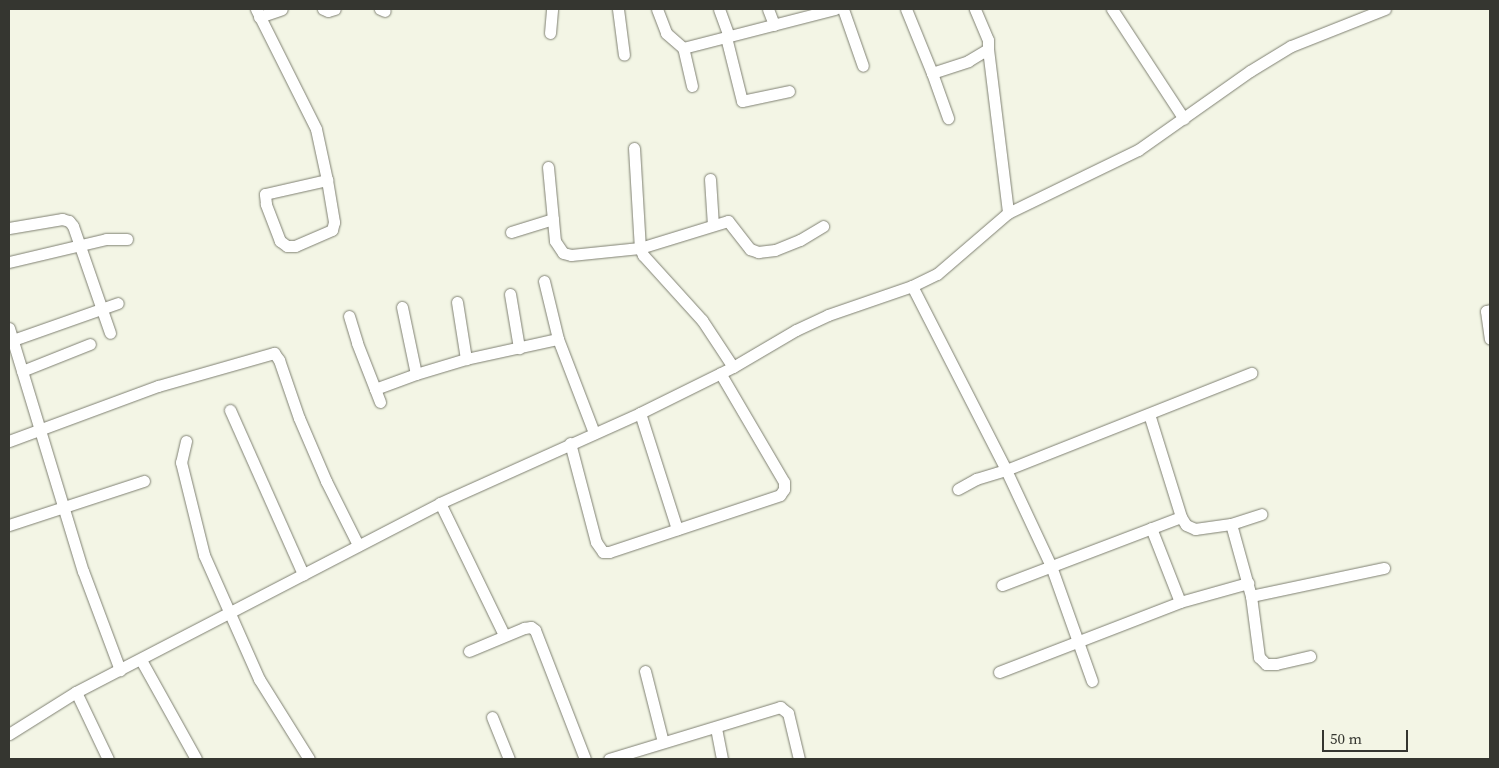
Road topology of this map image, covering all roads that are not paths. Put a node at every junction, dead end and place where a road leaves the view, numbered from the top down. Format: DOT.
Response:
graph roads {
  1 [pos="282,9"];
  2 [pos="323,9"];
  3 [pos="335,9"];
  4 [pos="552,9"];
  5 [pos="618,9"];
  6 [pos="657,9"];
  7 [pos="719,9"];
  8 [pos="768,9"];
  9 [pos="835,9"];
  10 [pos="843,9"];
  11 [pos="906,9"];
  12 [pos="975,9"];
  13 [pos="1112,9"];
  14 [pos="1385,9"];
  15 [pos="257,13"];
  16 [pos="774,25"];
  17 [pos="550,33"];
  18 [pos="727,36"];
  19 [pos="683,48"];
  20 [pos="988,49"];
  21 [pos="624,55"];
  22 [pos="863,66"];
  23 [pos="932,73"];
  24 [pos="692,86"];
  25 [pos="789,91"];
  26 [pos="948,118"];
  27 [pos="1184,119"];
  28 [pos="634,148"];
  29 [pos="548,167"];
  30 [pos="710,178"];
  31 [pos="327,180"];
  32 [pos="1008,213"];
  33 [pos="553,219"];
  34 [pos="713,225"];
  35 [pos="824,226"];
  36 [pos="9,228"];
  37 [pos="511,232"];
  38 [pos="127,239"];
  39 [pos="80,246"];
  40 [pos="640,248"];
  41 [pos="9,262"];
  42 [pos="544,281"];
  43 [pos="912,286"];
  44 [pos="510,294"];
  45 [pos="457,302"];
  46 [pos="118,303"];
  47 [pos="402,307"];
  48 [pos="102,309"];
  49 [pos="1490,310"];
  50 [pos="349,316"];
  51 [pos="9,328"];
  52 [pos="110,333"];
  53 [pos="558,339"];
  54 [pos="1490,339"];
  55 [pos="13,340"];
  56 [pos="90,344"];
  57 [pos="519,348"];
  58 [pos="466,359"];
  59 [pos="733,367"];
  60 [pos="22,371"];
  61 [pos="720,373"];
  62 [pos="1251,373"];
  63 [pos="416,374"];
  64 [pos="375,389"];
  65 [pos="380,402"];
  66 [pos="230,410"];
  67 [pos="640,413"];
  68 [pos="1149,414"];
  69 [pos="39,428"];
  70 [pos="594,433"];
  71 [pos="9,440"];
  72 [pos="186,440"];
  73 [pos="570,443"];
  74 [pos="1006,470"];
  75 [pos="144,481"];
  76 [pos="958,490"];
  77 [pos="440,503"];
  78 [pos="63,507"];
  79 [pos="1261,514"];
  80 [pos="1181,517"];
  81 [pos="1231,524"];
  82 [pos="9,525"];
  83 [pos="1151,528"];
  84 [pos="677,529"];
  85 [pos="358,545"];
  86 [pos="1051,566"];
  87 [pos="1384,568"];
  88 [pos="303,574"];
  89 [pos="1248,583"];
  90 [pos="1002,585"];
  91 [pos="1251,596"];
  92 [pos="1180,602"];
  93 [pos="229,613"];
  94 [pos="504,635"];
  95 [pos="1076,640"];
  96 [pos="469,651"];
  97 [pos="1310,656"];
  98 [pos="141,660"];
  99 [pos="120,670"];
  100 [pos="645,671"];
  101 [pos="999,672"];
  102 [pos="1092,681"];
  103 [pos="76,692"];
  104 [pos="492,717"];
  105 [pos="716,728"];
  106 [pos="9,734"];
  107 [pos="663,742"];
  108 [pos="108,759"];
  109 [pos="196,759"];
  110 [pos="309,759"];
  111 [pos="509,759"];
  112 [pos="585,759"];
  113 [pos="609,759"];
  114 [pos="722,759"];
  115 [pos="799,759"];
  1 -- 15 [label="street"];
  2 -- 3 [label="street"];
  4 -- 17 [label="street"];
  5 -- 21 [label="street"];
  6 -- 19 [label="street"];
  7 -- 18 [label="street"];
  8 -- 16 [label="street"];
  9 -- 16 [label="street"];
  10 -- 22 [label="street"];
  11 -- 23 [label="street"];
  12 -- 20 [label="street"];
  13 -- 27 [label="street"];
  14 -- 27 [label="street"];
  15 -- 31 [label="street"];
  16 -- 18 [label="street"];
  18 -- 19 [label="street"];
  18 -- 25 [label="street"];
  19 -- 24 [label="street"];
  20 -- 23 [label="street"];
  20 -- 32 [label="street"];
  23 -- 26 [label="street"];
  27 -- 32 [label="street"];
  28 -- 40 [label="street"];
  29 -- 33 [label="street"];
  30 -- 34 [label="street"];
  31 -- 31 [label="street"];
  32 -- 43 [label="street"];
  33 -- 37 [label="street"];
  33 -- 40 [label="street"];
  34 -- 35 [label="street"];
  34 -- 40 [label="street"];
  36 -- 39 [label="street"];
  38 -- 39 [label="street"];
  39 -- 41 [label="street"];
  39 -- 48 [label="street"];
  40 -- 59 [label="street"];
  42 -- 53 [label="street"];
  43 -- 59 [label="street"];
  43 -- 74 [label="street"];
  44 -- 57 [label="street"];
  45 -- 58 [label="street"];
  46 -- 48 [label="street"];
  47 -- 63 [label="street"];
  48 -- 52 [label="street"];
  48 -- 55 [label="street"];
  49 -- 54 [label="street"];
  50 -- 64 [label="street"];
  51 -- 55 [label="street"];
  53 -- 57 [label="street"];
  53 -- 70 [label="street"];
  55 -- 60 [label="street"];
  56 -- 60 [label="street"];
  57 -- 58 [label="street"];
  58 -- 63 [label="street"];
  59 -- 61 [label="street"];
  60 -- 69 [label="street"];
  61 -- 67 [label="street"];
  61 -- 84 [label="street"];
  62 -- 68 [label="street"];
  63 -- 64 [label="street"];
  64 -- 65 [label="street"];
  66 -- 88 [label="street"];
  67 -- 70 [label="street"];
  67 -- 84 [label="street"];
  68 -- 74 [label="street"];
  68 -- 80 [label="street"];
  69 -- 71 [label="street"];
  69 -- 78 [label="street"];
  69 -- 85 [label="street"];
  70 -- 73 [label="street"];
  72 -- 93 [label="street"];
  73 -- 77 [label="street"];
  73 -- 84 [label="street"];
  74 -- 76 [label="street"];
  74 -- 86 [label="street"];
  75 -- 78 [label="street"];
  77 -- 85 [label="street"];
  77 -- 94 [label="street"];
  78 -- 82 [label="street"];
  78 -- 99 [label="street"];
  79 -- 81 [label="street"];
  80 -- 81 [label="street"];
  80 -- 83 [label="street"];
  81 -- 89 [label="street"];
  83 -- 86 [label="street"];
  83 -- 92 [label="street"];
  85 -- 88 [label="street"];
  86 -- 90 [label="street"];
  86 -- 95 [label="street"];
  87 -- 91 [label="street"];
  88 -- 93 [label="street"];
  89 -- 91 [label="street"];
  89 -- 92 [label="street"];
  91 -- 97 [label="street"];
  92 -- 95 [label="street"];
  93 -- 98 [label="street"];
  93 -- 110 [label="street"];
  94 -- 96 [label="street"];
  94 -- 112 [label="street"];
  95 -- 101 [label="street"];
  95 -- 102 [label="street"];
  98 -- 99 [label="street"];
  98 -- 109 [label="street"];
  99 -- 103 [label="street"];
  100 -- 107 [label="street"];
  103 -- 106 [label="street"];
  103 -- 108 [label="street"];
  104 -- 111 [label="street"];
  105 -- 107 [label="street"];
  105 -- 114 [label="street"];
  105 -- 115 [label="street"];
  107 -- 113 [label="street"];
}
